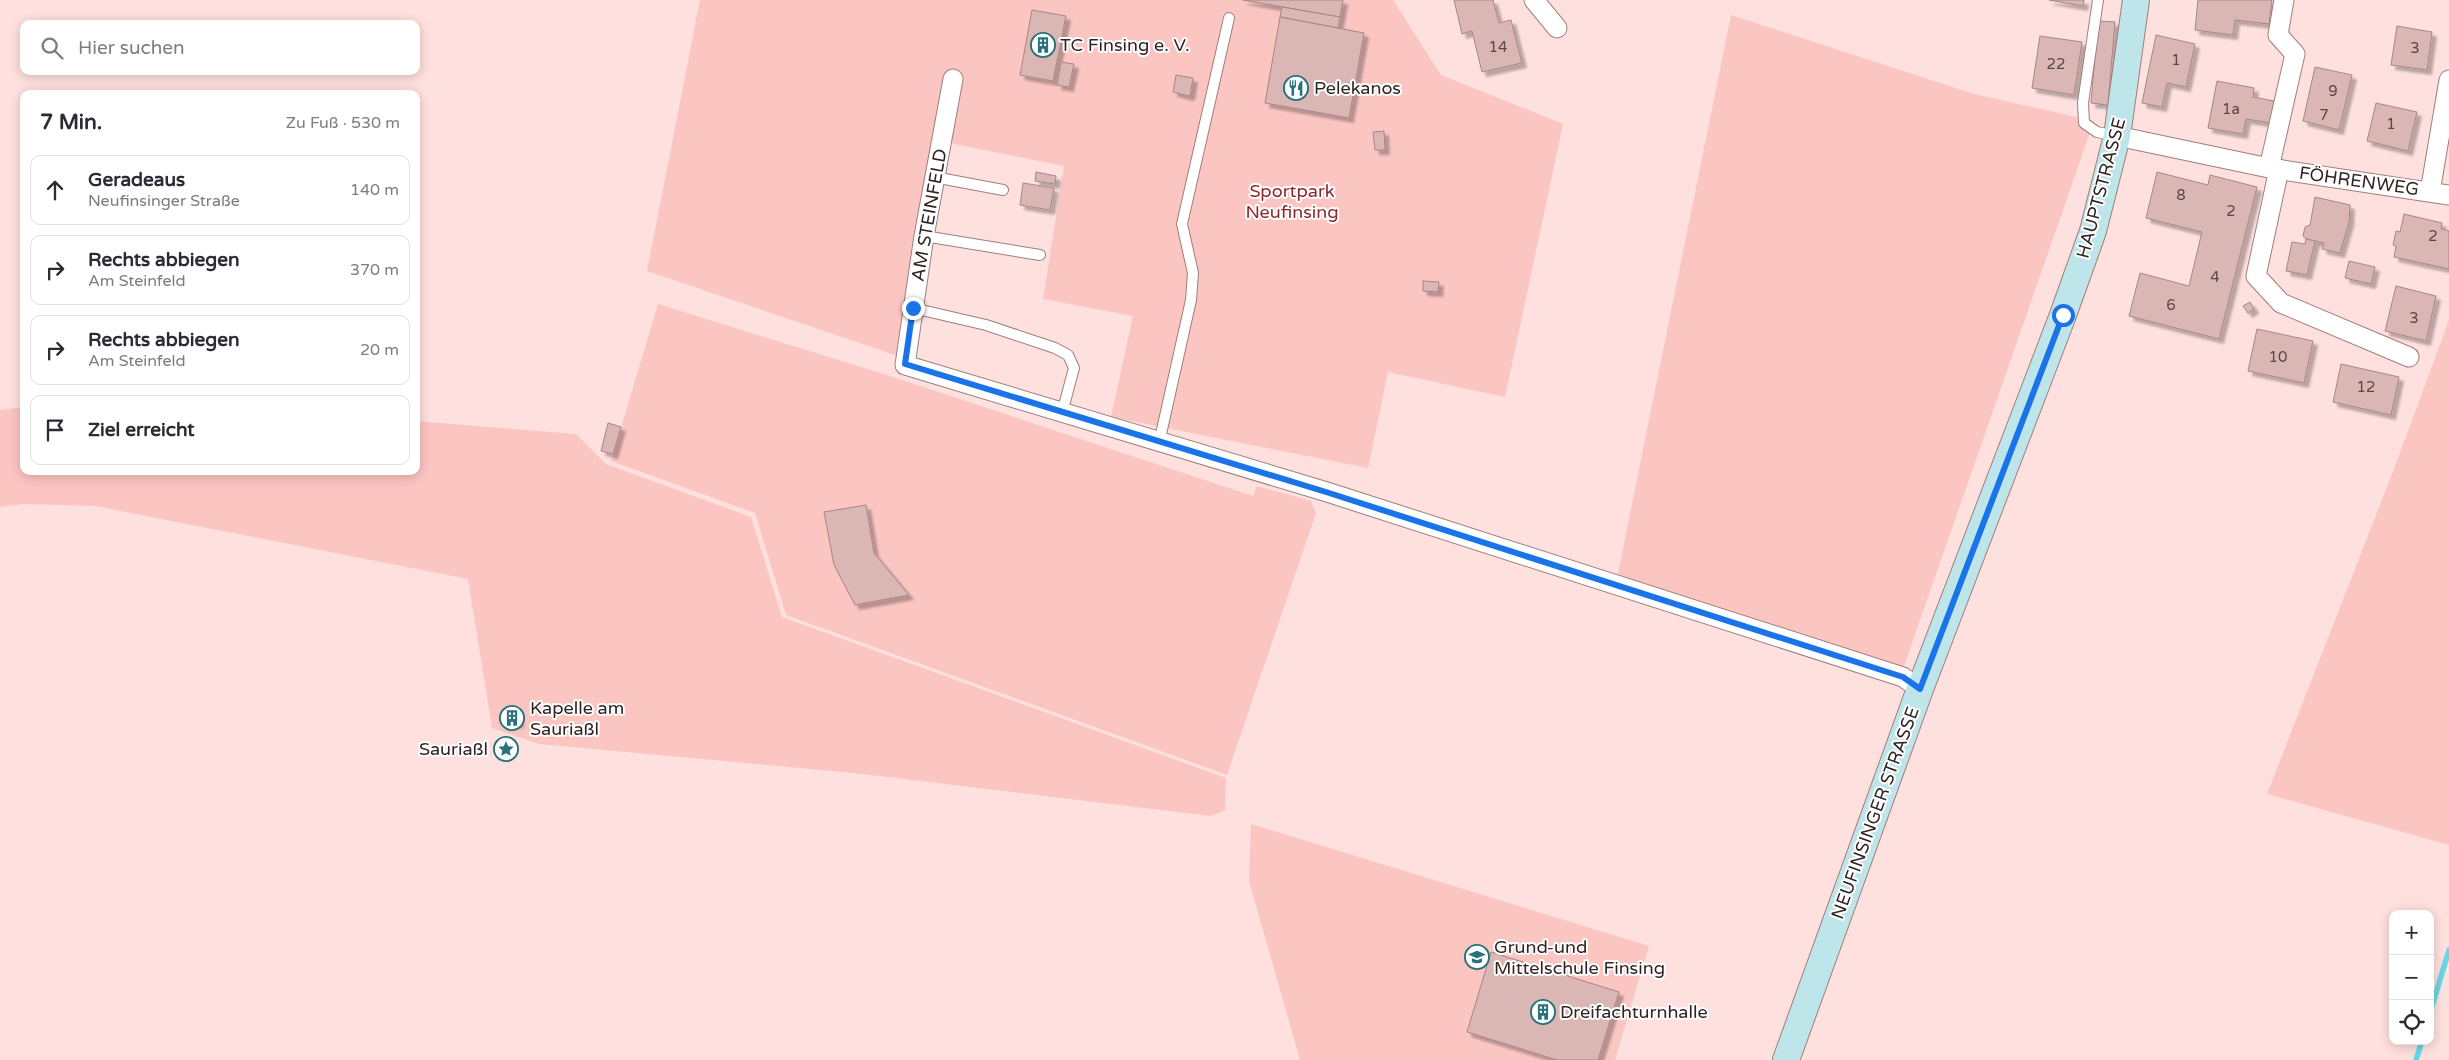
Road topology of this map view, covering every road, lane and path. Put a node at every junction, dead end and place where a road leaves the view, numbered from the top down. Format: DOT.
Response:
graph roads {
  1 [pos="1534,0"];
  2 [pos="2098,0"];
  3 [pos="2136,0"];
  4 [pos="2284,0"];
  5 [pos="1229,18"];
  6 [pos="1558,28"];
  7 [pos="953,79"];
  8 [pos="2449,80"];
  9 [pos="2117,136"];
  10 [pos="2274,168"];
  11 [pos="934,177"];
  12 [pos="1003,190"];
  13 [pos="2430,192"];
  14 [pos="2449,195"];
  15 [pos="924,236"];
  16 [pos="1040,254"];
  17 [pos="913,308"];
  18 [pos="2063,315"];
  19 [pos="2409,357"];
  20 [pos="1062,413"];
  21 [pos="1159,443"];
  22 [pos="1920,689"];
  23 [pos="1786,1060"];
  1 -- 6 [label="street"];
  2 -- 9 [label="lane"];
  3 -- 9 [label="street, HAUPTSTRASSE"];
  4 -- 10 [label="street"];
  5 -- 21 [label="lane"];
  7 -- 11 [label="street, AM STEINFELD"];
  8 -- 13 [label="street"];
  9 -- 10 [label="street, FÖHRENWEG"];
  9 -- 18 [label="street, HAUPTSTRASSE"];
  10 -- 13 [label="street, FÖHRENWEG"];
  10 -- 19 [label="street"];
  11 -- 12 [label="lane"];
  11 -- 15 [label="street, AM STEINFELD"];
  13 -- 14 [label="street, FÖHRENWEG"];
  15 -- 16 [label="lane"];
  15 -- 17 [label="street, AM STEINFELD"];
  17 -- 20 [label="street, AM STEINFELD"];
  17 -- 20 [label="lane"];
  18 -- 22 [label="street, NEUFINSINGER STRASSE"];
  20 -- 21 [label="street, AM STEINFELD"];
  21 -- 22 [label="street, AM STEINFELD"];
  22 -- 23 [label="street, NEUFINSINGER STRASSE"];
}
